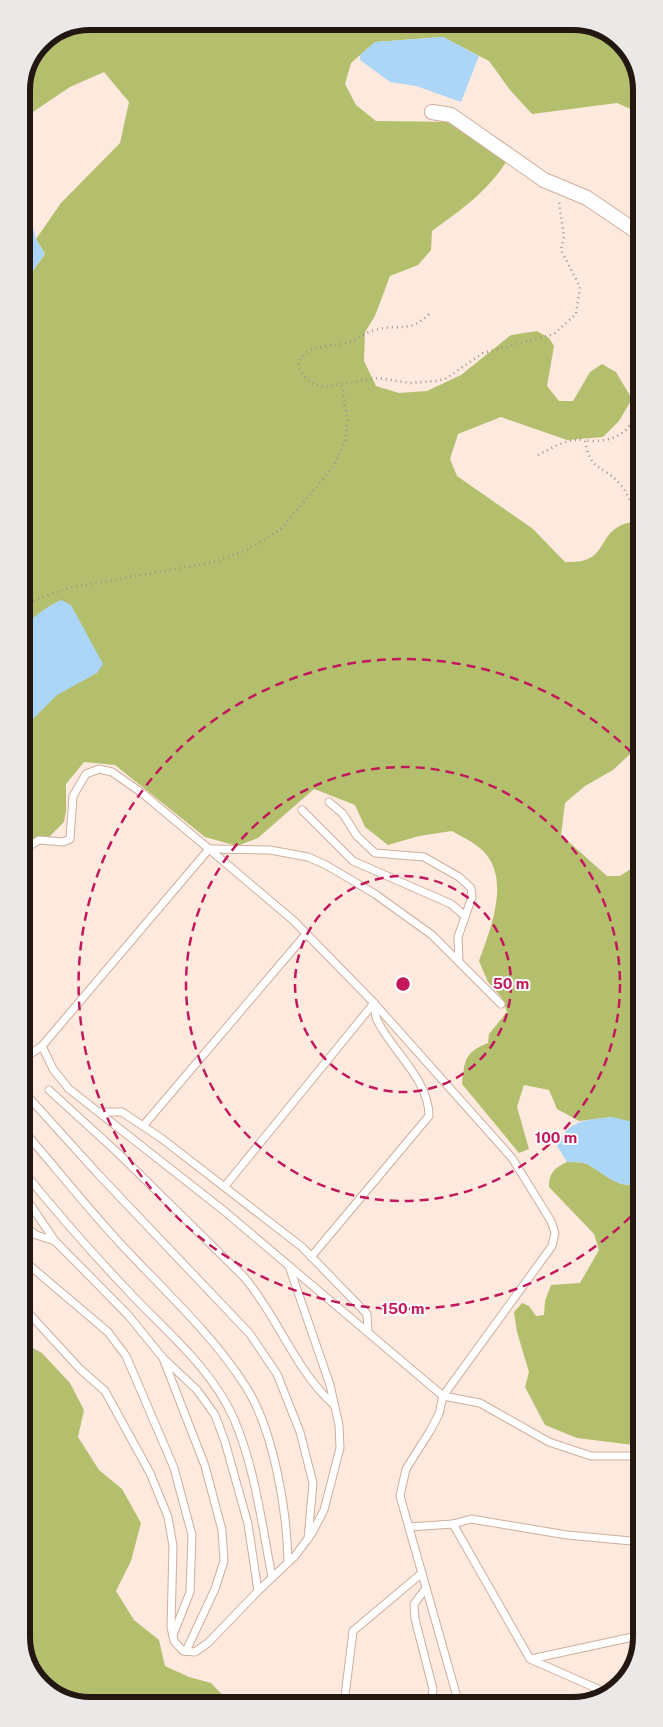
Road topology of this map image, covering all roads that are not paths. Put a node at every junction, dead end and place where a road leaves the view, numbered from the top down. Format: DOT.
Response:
graph roads {
  1 [pos="432,112"];
  2 [pos="633,229"];
  3 [pos="329,802"];
  4 [pos="302,810"];
  5 [pos="30,845"];
  6 [pos="210,849"];
  7 [pos="465,916"];
  8 [pos="306,934"];
  9 [pos="459,961"];
  10 [pos="374,1003"];
  11 [pos="501,1004"];
  12 [pos="42,1046"];
  13 [pos="30,1054"];
  14 [pos="49,1090"];
  15 [pos="30,1099"];
  16 [pos="98,1112"];
  17 [pos="143,1126"];
  18 [pos="30,1138"];
  19 [pos="30,1179"];
  20 [pos="224,1186"];
  21 [pos="30,1204"];
  22 [pos="30,1230"];
  23 [pos="55,1241"];
  24 [pos="312,1257"];
  25 [pos="30,1266"];
  26 [pos="288,1266"];
  27 [pos="30,1315"];
  28 [pos="368,1332"];
  29 [pos="163,1358"];
  30 [pos="444,1396"];
  31 [pos="335,1406"];
  32 [pos="633,1456"];
  33 [pos="453,1524"];
  34 [pos="409,1527"];
  35 [pos="308,1539"];
  36 [pos="633,1541"];
  37 [pos="288,1562"];
  38 [pos="422,1573"];
  39 [pos="272,1577"];
  40 [pos="426,1588"];
  41 [pos="258,1591"];
  42 [pos="173,1635"];
  43 [pos="633,1637"];
  44 [pos="186,1651"];
  45 [pos="530,1659"];
  46 [pos="600,1690"];
  47 [pos="345,1697"];
  48 [pos="432,1697"];
  49 [pos="457,1697"];
  1 -- 2 [label="street"];
  3 -- 7 [label="lane"];
  4 -- 7 [label="lane"];
  5 -- 6 [label="lane"];
  6 -- 8 [label="lane"];
  6 -- 9 [label="lane"];
  6 -- 12 [label="lane"];
  7 -- 9 [label="lane"];
  8 -- 10 [label="lane"];
  8 -- 17 [label="lane"];
  9 -- 11 [label="lane"];
  10 -- 20 [label="lane"];
  10 -- 24 [label="lane"];
  10 -- 30 [label="lane"];
  12 -- 13 [label="lane"];
  12 -- 16 [label="lane"];
  14 -- 31 [label="lane"];
  15 -- 35 [label="lane"];
  16 -- 17 [label="lane"];
  16 -- 26 [label="lane"];
  17 -- 20 [label="lane"];
  18 -- 37 [label="lane"];
  19 -- 39 [label="lane"];
  20 -- 24 [label="lane"];
  21 -- 23 [label="lane"];
  22 -- 23 [label="lane"];
  23 -- 29 [label="lane"];
  24 -- 28 [label="lane"];
  25 -- 42 [label="lane"];
  26 -- 28 [label="lane"];
  26 -- 31 [label="lane"];
  27 -- 42 [label="lane"];
  28 -- 30 [label="lane"];
  29 -- 41 [label="lane"];
  29 -- 44 [label="lane"];
  30 -- 32 [label="lane"];
  30 -- 34 [label="lane"];
  31 -- 35 [label="lane"];
  33 -- 34 [label="lane"];
  33 -- 36 [label="lane"];
  33 -- 45 [label="lane"];
  34 -- 38 [label="lane"];
  35 -- 37 [label="lane"];
  37 -- 39 [label="lane"];
  38 -- 40 [label="lane"];
  38 -- 47 [label="lane"];
  39 -- 41 [label="lane"];
  40 -- 48 [label="lane"];
  40 -- 49 [label="lane"];
  41 -- 44 [label="lane"];
  42 -- 44 [label="lane"];
  43 -- 45 [label="lane"];
  45 -- 46 [label="lane"];
}
